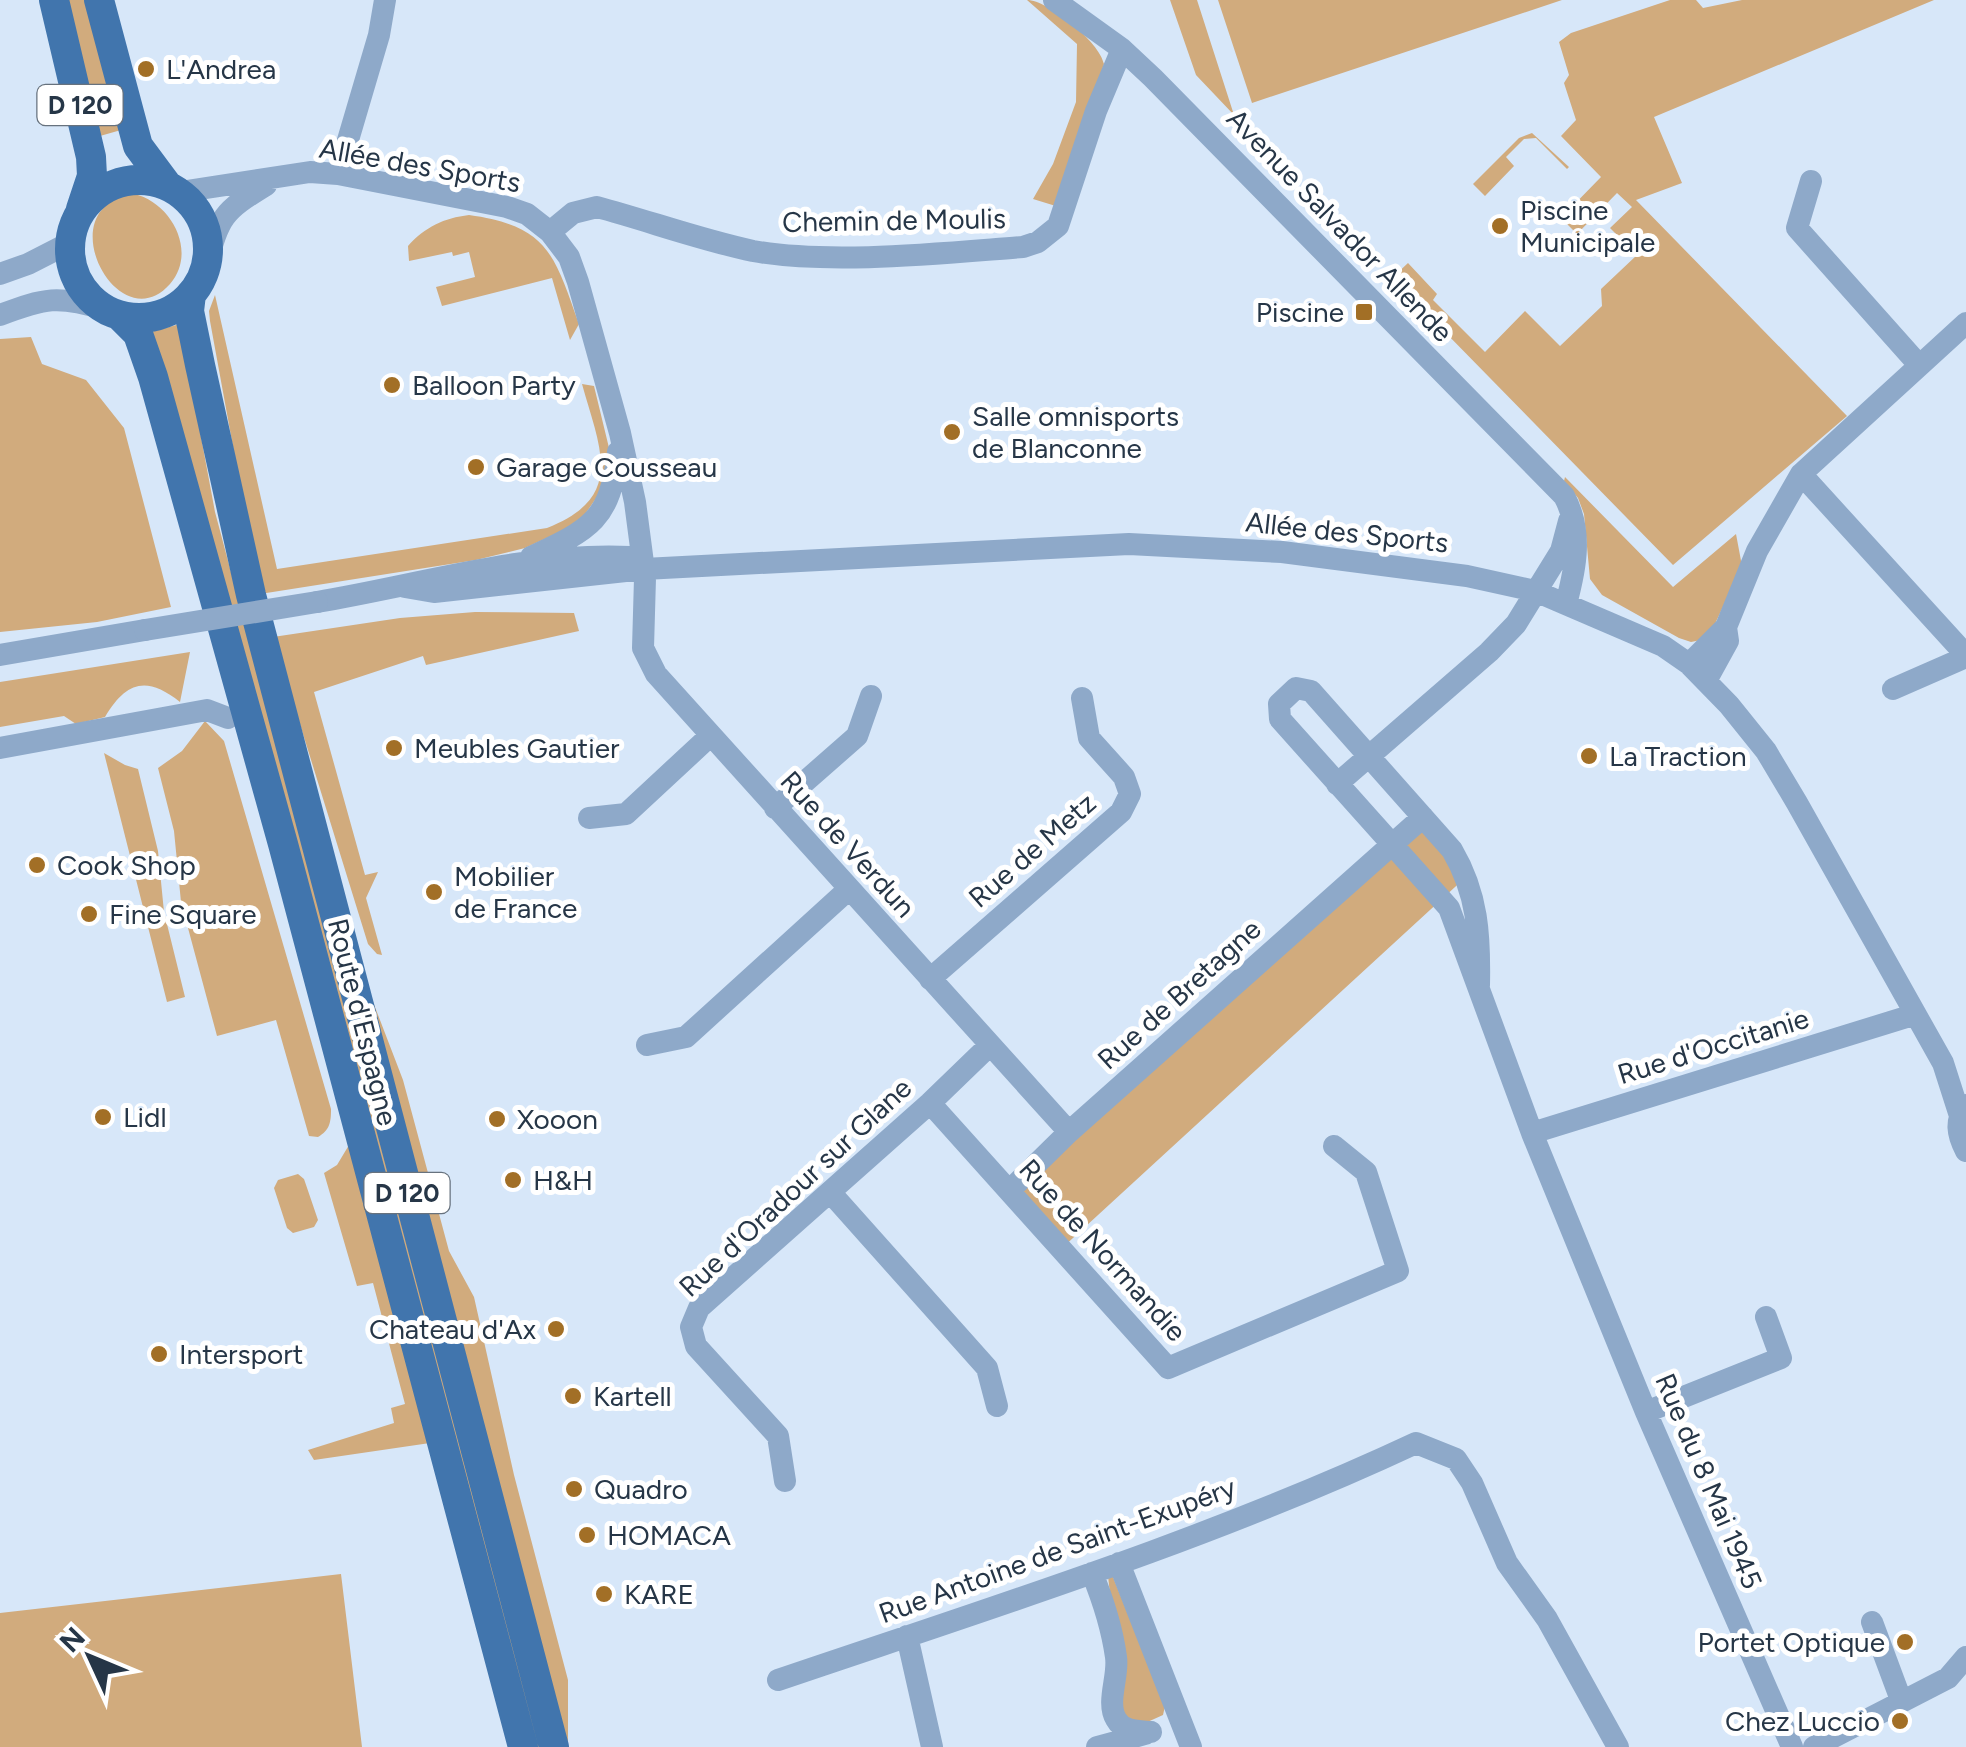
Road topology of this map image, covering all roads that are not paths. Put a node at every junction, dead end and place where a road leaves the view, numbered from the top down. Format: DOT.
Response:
graph roads {
  1 [pos="54,0"];
  2 [pos="99,0"];
  3 [pos="385,0"];
  4 [pos="1054,0"];
  5 [pos="1122,50"];
  6 [pos="338,174"];
  7 [pos="278,178"];
  8 [pos="1811,180"];
  9 [pos="173,188"];
  10 [pos="81,209"];
  11 [pos="550,232"];
  12 [pos="70,243"];
  13 [pos="206,266"];
  14 [pos="0,274"];
  15 [pos="191,294"];
  16 [pos="112,312"];
  17 [pos="0,315"];
  18 [pos="1966,323"];
  19 [pos="1919,365"];
  20 [pos="620,433"];
  21 [pos="1801,474"];
  22 [pos="1570,508"];
  23 [pos="643,564"];
  24 [pos="474,570"];
  25 [pos="405,588"];
  26 [pos="1535,591"];
  27 [pos="1566,604"];
  28 [pos="1726,627"];
  29 [pos="0,652"];
  30 [pos="1966,656"];
  31 [pos="1689,664"];
  32 [pos="1706,681"];
  33 [pos="1893,689"];
  34 [pos="871,696"];
  35 [pos="1082,698"];
  36 [pos="228,718"];
  37 [pos="710,736"];
  38 [pos="0,748"];
  39 [pos="1369,755"];
  40 [pos="1337,784"];
  41 [pos="775,808"];
  42 [pos="1423,817"];
  43 [pos="589,818"];
  44 [pos="1392,844"];
  45 [pos="849,889"];
  46 [pos="930,979"];
  47 [pos="1479,986"];
  48 [pos="1913,1015"];
  49 [pos="648,1045"];
  50 [pos="990,1045"];
  51 [pos="1943,1063"];
  52 [pos="1966,1081"];
  53 [pos="930,1103"];
  54 [pos="1963,1110"];
  55 [pos="1069,1132"];
  56 [pos="1532,1134"];
  57 [pos="1334,1146"];
  58 [pos="1966,1150"];
  59 [pos="1009,1191"];
  60 [pos="830,1192"];
  61 [pos="1766,1318"];
  62 [pos="997,1406"];
  63 [pos="1646,1412"];
  64 [pos="785,1481"];
  65 [pos="1119,1564"];
  66 [pos="1092,1573"];
  67 [pos="1872,1622"];
  68 [pos="906,1636"];
  69 [pos="1961,1671"];
  70 [pos="778,1680"];
  71 [pos="1901,1700"];
  72 [pos="1182,1722"];
  73 [pos="1151,1732"];
  74 [pos="523,1747"];
  75 [pos="554,1747"];
  76 [pos="932,1747"];
  77 [pos="1097,1747"];
  78 [pos="1191,1747"];
  79 [pos="1618,1747"];
  80 [pos="1792,1747"];
  81 [pos="1814,1747"];
  1 -- 10 [label="main road, D 120"];
  2 -- 9 [label="main road, D 120"];
  3 -- 6 [label="street"];
  4 -- 5 [label="street, Avenue Salvador Allende"];
  5 -- 11 [label="street, Chemin de Moulis"];
  5 -- 22 [label="street, Avenue Salvador Allende"];
  6 -- 7 [label="street, Allée des Sports"];
  6 -- 11 [label="street, Allée des Sports"];
  7 -- 9 [label="street, Allée des Sports"];
  7 -- 13 [label="street"];
  8 -- 19 [label="street"];
  9 -- 10 [label="main road"];
  9 -- 13 [label="main road, D 120"];
  10 -- 12 [label="main road, D 120"];
  11 -- 20 [label="street, Allée des Sports"];
  12 -- 14 [label="street"];
  12 -- 16 [label="main road, D 120"];
  13 -- 15 [label="main road"];
  15 -- 16 [label="main road"];
  15 -- 75 [label="main road, Route d'Espagne / D 120"];
  16 -- 17 [label="street"];
  16 -- 74 [label="main road, Route d'Espagne / D 120"];
  18 -- 19 [label="street"];
  19 -- 21 [label="street"];
  20 -- 23 [label="street, Allée des Sports"];
  20 -- 24 [label="street, Allée des Sports"];
  21 -- 28 [label="street"];
  21 -- 30 [label="street"];
  22 -- 26 [label="street"];
  22 -- 27 [label="street"];
  23 -- 24 [label="street"];
  23 -- 25 [label="street"];
  23 -- 26 [label="street, Allée des Sports"];
  23 -- 37 [label="street, Rue de Verdun"];
  24 -- 25 [label="street"];
  25 -- 29 [label="street, bridge"];
  26 -- 27 [label="street, Allée des Sports"];
  26 -- 39 [label="street"];
  27 -- 31 [label="street, Allée des Sports"];
  28 -- 31 [label="street"];
  28 -- 32 [label="street"];
  30 -- 33 [label="street"];
  31 -- 32 [label="street, Allée des Sports"];
  32 -- 48 [label="street, Allée des Sports"];
  34 -- 41 [label="street"];
  35 -- 46 [label="street, Rue de Metz"];
  36 -- 38 [label="street"];
  37 -- 41 [label="street, Rue de Verdun"];
  37 -- 43 [label="street"];
  39 -- 40 [label="street"];
  39 -- 40 [label="street"];
  39 -- 42 [label="street"];
  40 -- 44 [label="street"];
  41 -- 45 [label="street, Rue de Verdun"];
  42 -- 44 [label="street, Rue de Bretagne"];
  42 -- 47 [label="street"];
  44 -- 47 [label="street, Rue du 8 Mai 1945"];
  44 -- 55 [label="street, Rue de Bretagne"];
  45 -- 46 [label="street, Rue de Verdun"];
  45 -- 49 [label="street"];
  46 -- 50 [label="street, Rue de Verdun"];
  47 -- 56 [label="street, Rue du 8 Mai 1945"];
  48 -- 51 [label="street, Allée des Sports"];
  48 -- 56 [label="street, Rue d'Occitanie"];
  50 -- 53 [label="street, Rue d'Oradour sur Glane"];
  50 -- 55 [label="street, Rue de Verdun"];
  51 -- 52 [label="street, Allée des Sports"];
  51 -- 54 [label="street, Allée des Sports"];
  53 -- 59 [label="street, Rue de Normandie"];
  53 -- 60 [label="street, Rue d'Oradour sur Glane"];
  54 -- 58 [label="street, Allée des Sports"];
  55 -- 59 [label="street, Rue de Bretagne"];
  56 -- 63 [label="street, Rue du 8 Mai 1945"];
  57 -- 59 [label="street, Rue de Normandie"];
  60 -- 62 [label="street"];
  60 -- 64 [label="street, Rue d'Oradour sur Glane"];
  61 -- 63 [label="street"];
  63 -- 80 [label="street, Rue du 8 Mai 1945"];
  65 -- 66 [label="street, Rue Antoine de Saint-Exupéry"];
  65 -- 72 [label="street"];
  65 -- 79 [label="street, Rue Antoine de Saint-Exupéry"];
  66 -- 68 [label="street, Rue Antoine de Saint-Exupéry"];
  66 -- 73 [label="street"];
  67 -- 71 [label="street"];
  68 -- 70 [label="street, Rue Antoine de Saint-Exupéry"];
  68 -- 76 [label="street"];
  69 -- 71 [label="street"];
  71 -- 81 [label="street"];
  72 -- 73 [label="street"];
  72 -- 78 [label="street"];
  73 -- 77 [label="street"];
}
